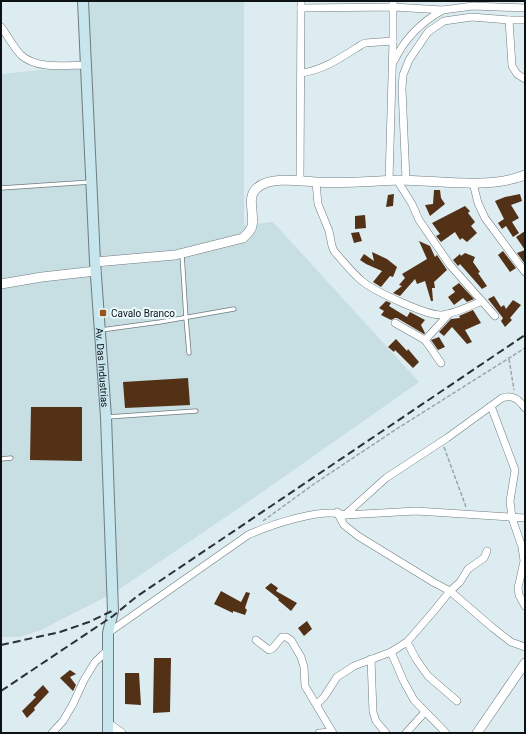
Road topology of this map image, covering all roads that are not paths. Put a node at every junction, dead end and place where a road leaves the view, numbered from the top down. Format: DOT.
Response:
graph roads {
  1 [pos="83,1"];
  2 [pos="393,4"];
  3 [pos="302,5"];
  4 [pos="473,6"];
  5 [pos="525,8"];
  6 [pos="443,10"];
  7 [pos="472,17"];
  8 [pos="509,20"];
  9 [pos="525,20"];
  10 [pos="1,27"];
  11 [pos="393,40"];
  12 [pos="87,64"];
  13 [pos="392,65"];
  14 [pos="301,73"];
  15 [pos="525,79"];
  16 [pos="404,122"];
  17 [pos="391,123"];
  18 [pos="525,175"];
  19 [pos="300,180"];
  20 [pos="398,180"];
  21 [pos="92,182"];
  22 [pos="316,182"];
  23 [pos="473,183"];
  24 [pos="1,188"];
  25 [pos="182,253"];
  26 [pos="96,267"];
  27 [pos="525,272"];
  28 [pos="1,284"];
  29 [pos="482,301"];
  30 [pos="234,309"];
  31 [pos="448,314"];
  32 [pos="495,316"];
  33 [pos="186,318"];
  34 [pos="395,323"];
  35 [pos="100,330"];
  36 [pos="425,340"];
  37 [pos="189,353"];
  38 [pos="441,363"];
  39 [pos="491,406"];
  40 [pos="525,408"];
  41 [pos="196,411"];
  42 [pos="106,417"];
  43 [pos="1,458"];
  44 [pos="11,458"];
  45 [pos="337,512"];
  46 [pos="344,515"];
  47 [pos="512,518"];
  48 [pos="525,518"];
  49 [pos="487,551"];
  50 [pos="450,591"];
  51 [pos="525,606"];
  52 [pos="108,633"];
  53 [pos="256,640"];
  54 [pos="407,642"];
  55 [pos="525,647"];
  56 [pos="109,649"];
  57 [pos="391,652"];
  58 [pos="371,659"];
  59 [pos="525,663"];
  60 [pos="456,701"];
  61 [pos="317,704"];
  62 [pos="426,712"];
  63 [pos="108,729"];
  64 [pos="333,732"];
  65 [pos="52,733"];
  66 [pos="121,733"];
  67 [pos="319,733"];
  68 [pos="386,733"];
  69 [pos="406,733"];
  70 [pos="446,733"];
  71 [pos="477,733"];
  1 -- 12 [label="main road, Av. Das Industrias"];
  2 -- 3 [label="street"];
  2 -- 6 [label="street"];
  2 -- 11 [label="street"];
  3 -- 14 [label="street"];
  4 -- 5 [label="street"];
  4 -- 6 [label="street"];
  4 -- 7 [label="street"];
  6 -- 13 [label="street"];
  7 -- 8 [label="street"];
  7 -- 16 [label="street"];
  8 -- 9 [label="street"];
  8 -- 15 [label="street"];
  10 -- 12 [label="street"];
  11 -- 13 [label="street"];
  11 -- 14 [label="street"];
  12 -- 21 [label="main road, Av. Das Industrias"];
  13 -- 17 [label="street"];
  14 -- 19 [label="street"];
  16 -- 17 [label="street"];
  16 -- 20 [label="street"];
  17 -- 20 [label="street"];
  18 -- 23 [label="street"];
  19 -- 22 [label="street"];
  19 -- 25 [label="street"];
  20 -- 22 [label="street"];
  20 -- 23 [label="street"];
  20 -- 29 [label="street"];
  21 -- 24 [label="lane"];
  21 -- 26 [label="main road, Av. Das Industrias"];
  22 -- 31 [label="street"];
  23 -- 27 [label="street"];
  25 -- 26 [label="street"];
  25 -- 33 [label="lane"];
  26 -- 28 [label="street"];
  26 -- 35 [label="main road, Av. Das Industrias"];
  29 -- 31 [label="street"];
  29 -- 32 [label="street"];
  30 -- 33 [label="lane"];
  31 -- 36 [label="street"];
  33 -- 35 [label="lane"];
  33 -- 37 [label="lane"];
  34 -- 36 [label="street"];
  35 -- 42 [label="main road, Av. Das Industrias"];
  36 -- 38 [label="street"];
  39 -- 40 [label="street"];
  39 -- 46 [label="street"];
  39 -- 47 [label="street"];
  41 -- 42 [label="lane"];
  42 -- 52 [label="main road, Av. Das Industrias"];
  43 -- 44 [label="lane"];
  45 -- 46 [label="street"];
  45 -- 50 [label="street"];
  45 -- 52 [label="street"];
  46 -- 47 [label="street"];
  47 -- 48 [label="street"];
  47 -- 51 [label="street"];
  49 -- 50 [label="street"];
  50 -- 54 [label="street"];
  50 -- 55 [label="street"];
  52 -- 56 [label="main road, Av. Das Industrias"];
  53 -- 61 [label="street"];
  54 -- 57 [label="street"];
  54 -- 60 [label="street"];
  56 -- 63 [label="main road, Av. Das Industrias"];
  56 -- 65 [label="street"];
  57 -- 58 [label="street"];
  57 -- 62 [label="street"];
  58 -- 61 [label="street"];
  58 -- 68 [label="street"];
  59 -- 71 [label="street"];
  61 -- 64 [label="street"];
  62 -- 69 [label="street"];
  62 -- 70 [label="street"];
  63 -- 66 [label="street"];
  64 -- 67 [label="street"];
}
